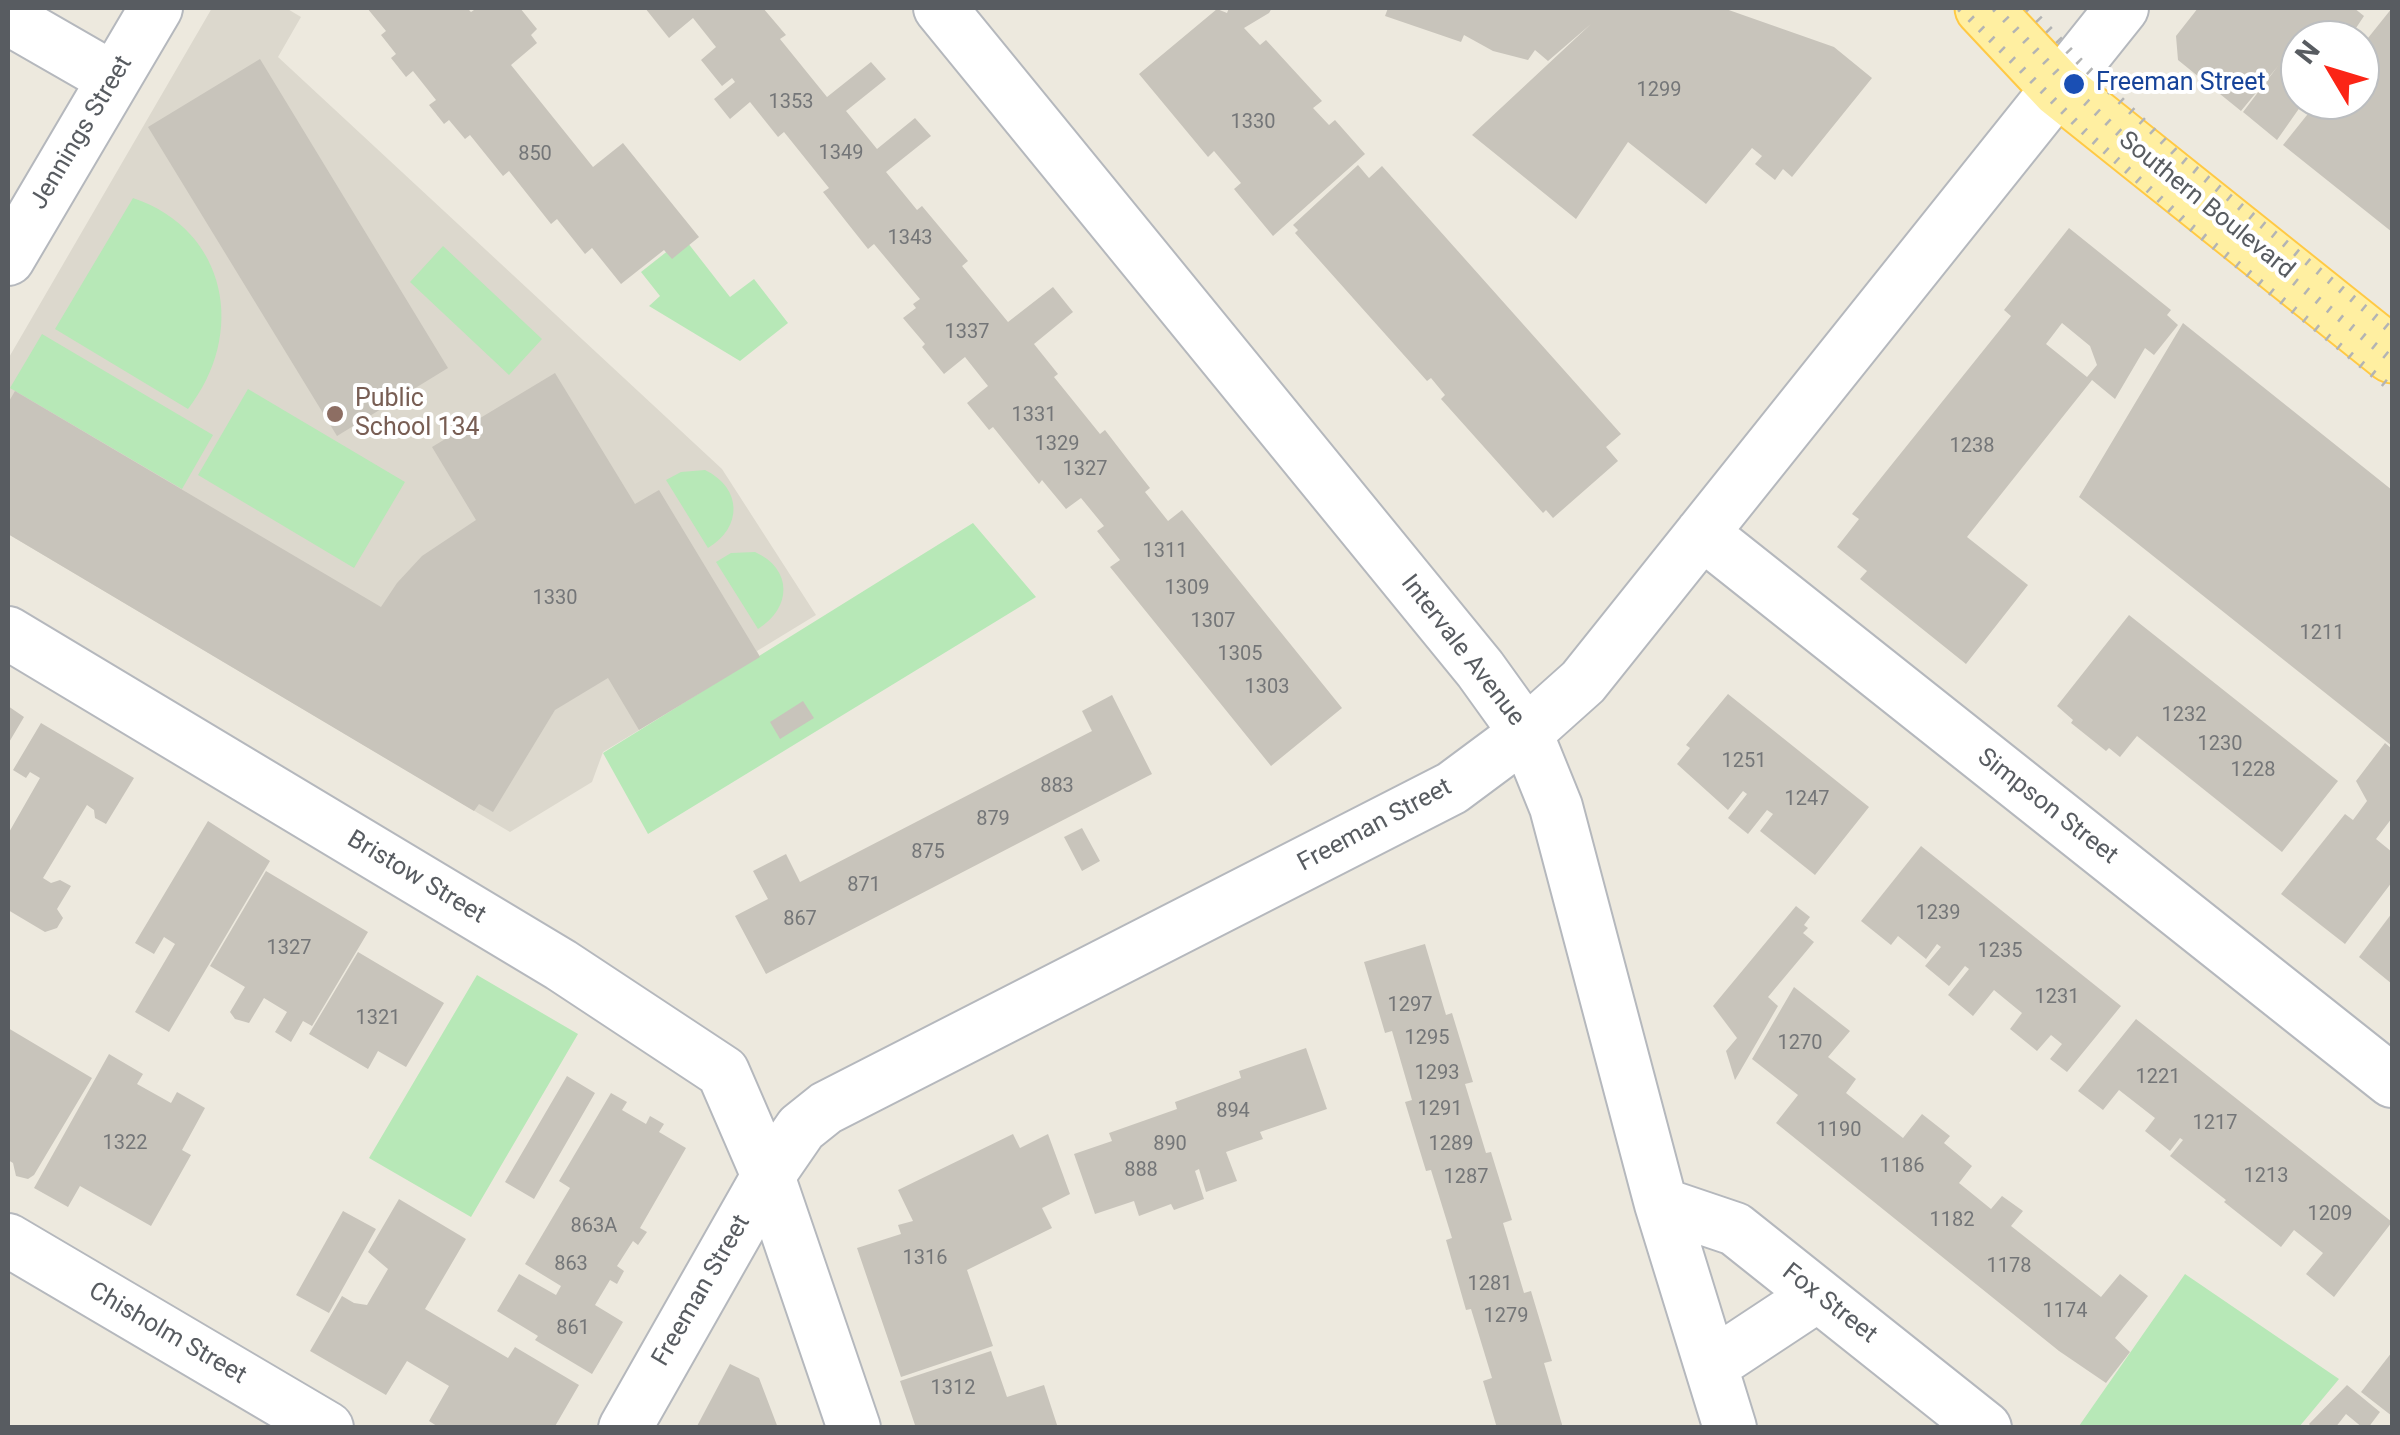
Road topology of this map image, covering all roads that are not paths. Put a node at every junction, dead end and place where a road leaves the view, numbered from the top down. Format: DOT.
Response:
graph roads {
  1 [pos="156,8"];
  2 [pos="940,8"];
  3 [pos="1983,8"];
  4 [pos="2122,8"];
  5 [pos="8,18"];
  6 [pos="114,79"];
  7 [pos="2059,89"];
  8 [pos="8,259"];
  9 [pos="2392,354"];
  10 [pos="1702,533"];
  11 [pos="8,633"];
  12 [pos="1526,732"];
  13 [pos="2392,1080"];
  14 [pos="768,1176"];
  15 [pos="1661,1204"];
  16 [pos="8,1240"];
  17 [pos="1818,1295"];
  18 [pos="1712,1365"];
  19 [pos="327,1428"];
  20 [pos="625,1428"];
  21 [pos="854,1428"];
  22 [pos="1730,1428"];
  23 [pos="1985,1428"];
  1 -- 6 [label="street, Jennings Street"];
  2 -- 12 [label="street, Intervale Avenue"];
  3 -- 7 [label="main road, Southern Boulevard"];
  4 -- 7 [label="street, Freeman Street"];
  5 -- 6 [label="street"];
  6 -- 8 [label="street, Jennings Street"];
  7 -- 9 [label="main road, Southern Boulevard"];
  7 -- 10 [label="street, Freeman Street"];
  10 -- 12 [label="street, Freeman Street"];
  10 -- 13 [label="street, Simpson Street"];
  11 -- 14 [label="street, Bristow Street"];
  12 -- 14 [label="street, Freeman Street"];
  12 -- 15 [label="street, Intervale Avenue"];
  14 -- 20 [label="street, Freeman Street"];
  14 -- 21 [label="street, Bristow Street"];
  15 -- 17 [label="street, Fox Street"];
  15 -- 18 [label="street, Intervale Avenue"];
  16 -- 19 [label="street, Chisholm Street"];
  17 -- 18 [label="street"];
  17 -- 23 [label="street, Fox Street"];
  18 -- 22 [label="street, Intervale Avenue"];
}
